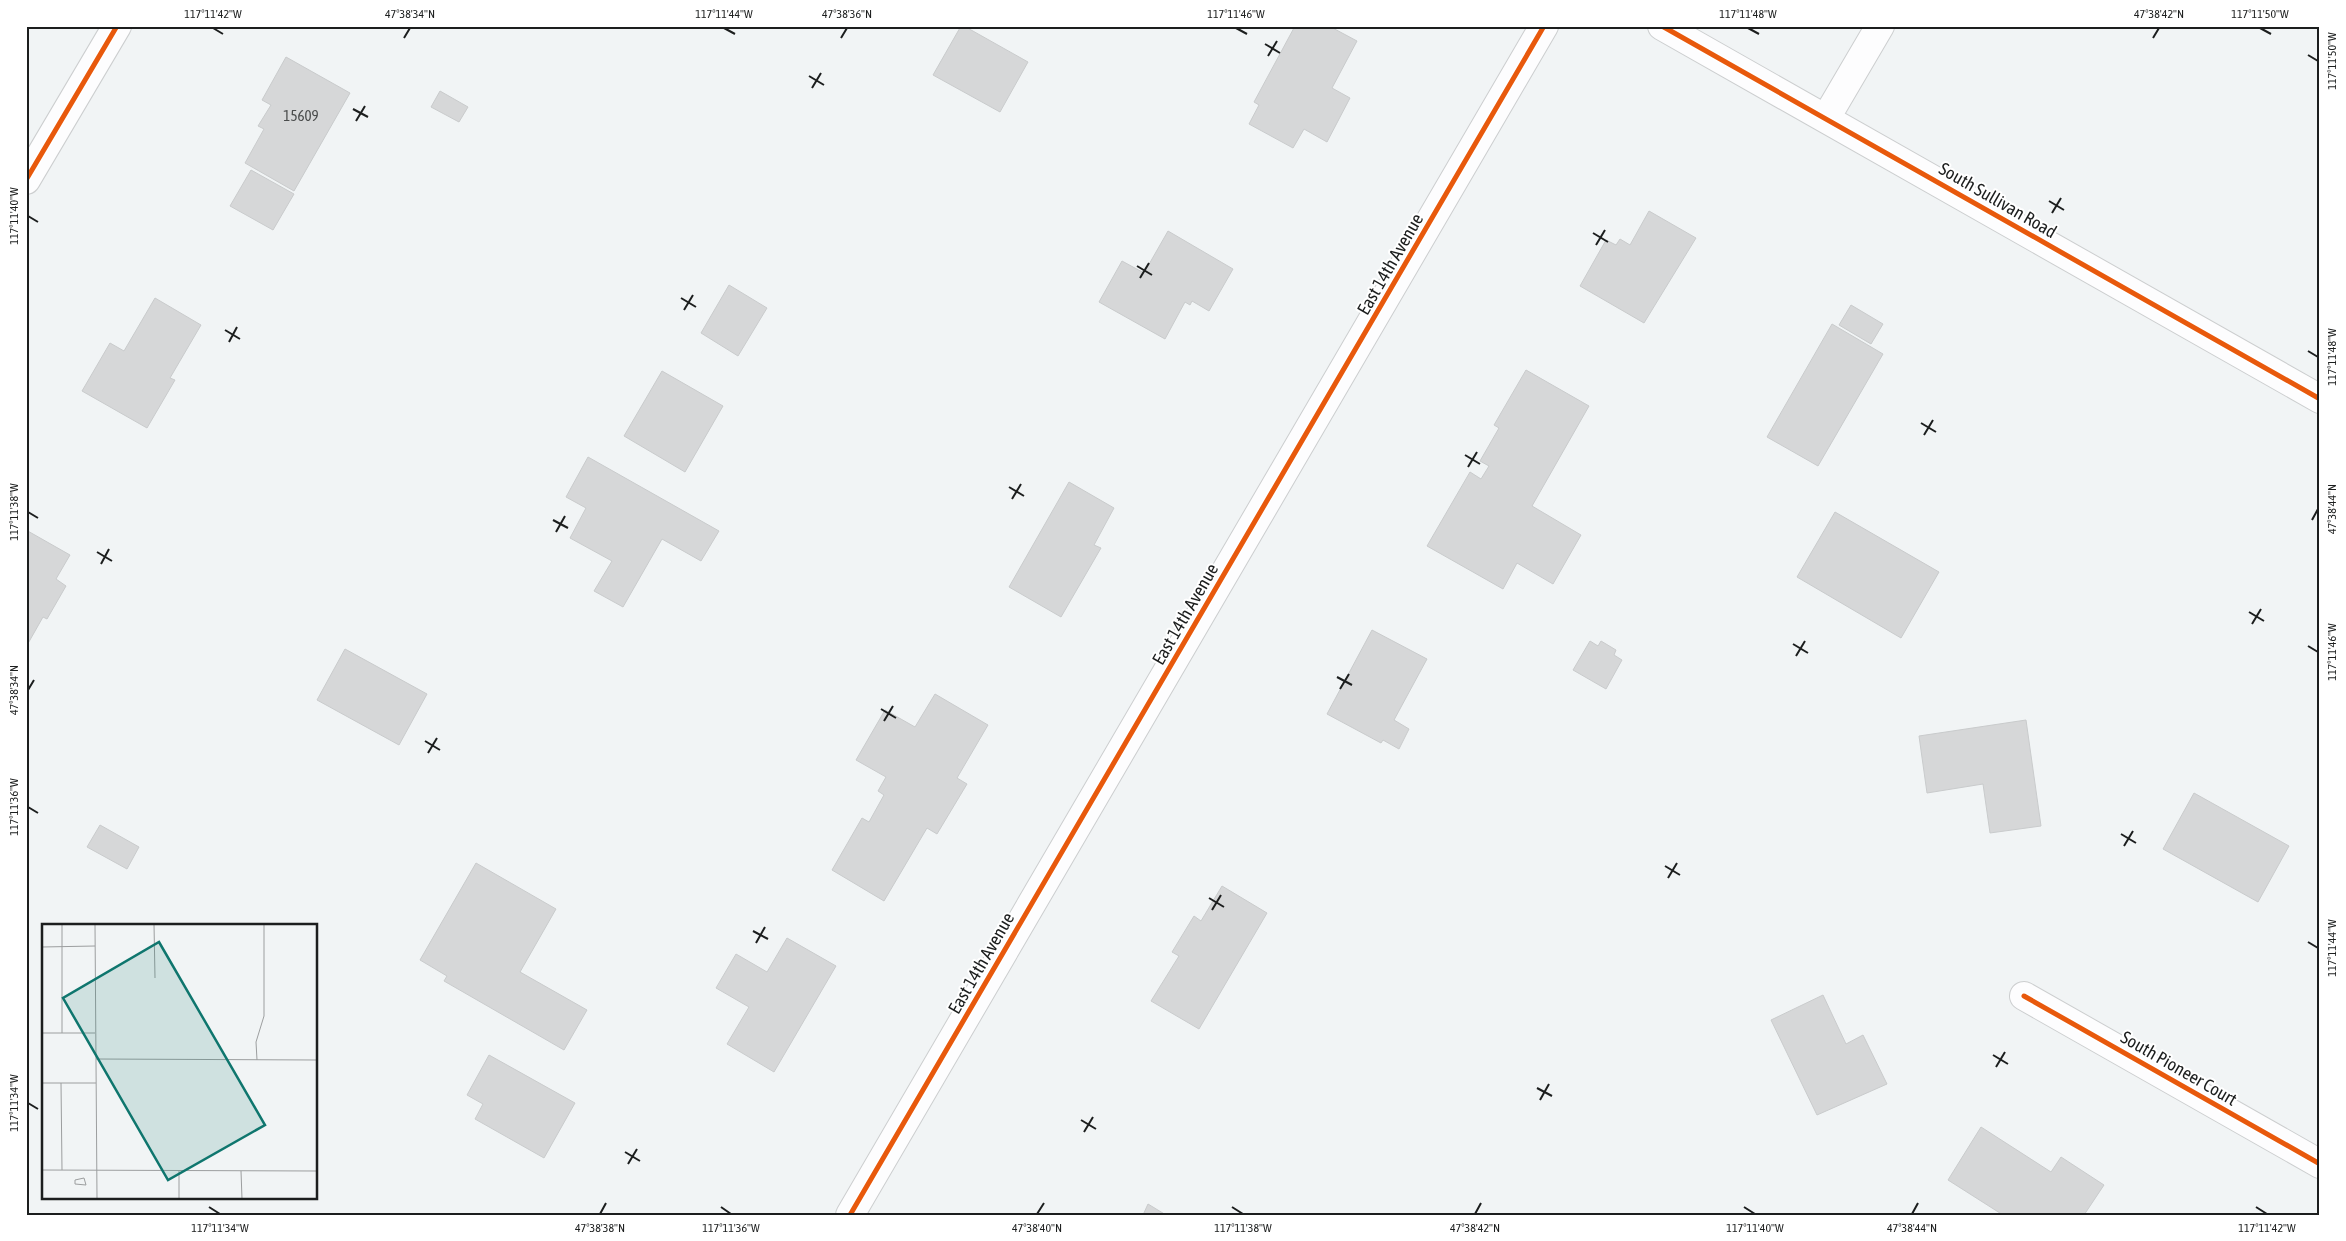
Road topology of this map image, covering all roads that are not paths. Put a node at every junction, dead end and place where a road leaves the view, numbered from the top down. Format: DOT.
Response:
graph roads {
  1 [pos="117,26"];
  2 [pos="1544,26"];
  3 [pos="1662,26"];
  4 [pos="1880,26"];
  5 [pos="1826,118"];
  6 [pos="26,180"];
  7 [pos="2320,399"];
  8 [pos="2024,996"];
  9 [pos="2320,1164"];
  10 [pos="850,1215"];
  1 -- 6 [label="street"];
  2 -- 10 [label="street, East 14th Avenue"];
  3 -- 5 [label="street, South Sullivan Road"];
  4 -- 5 [label="street"];
  5 -- 7 [label="street, South Sullivan Road"];
  8 -- 9 [label="street, South Pioneer Court"];
}
